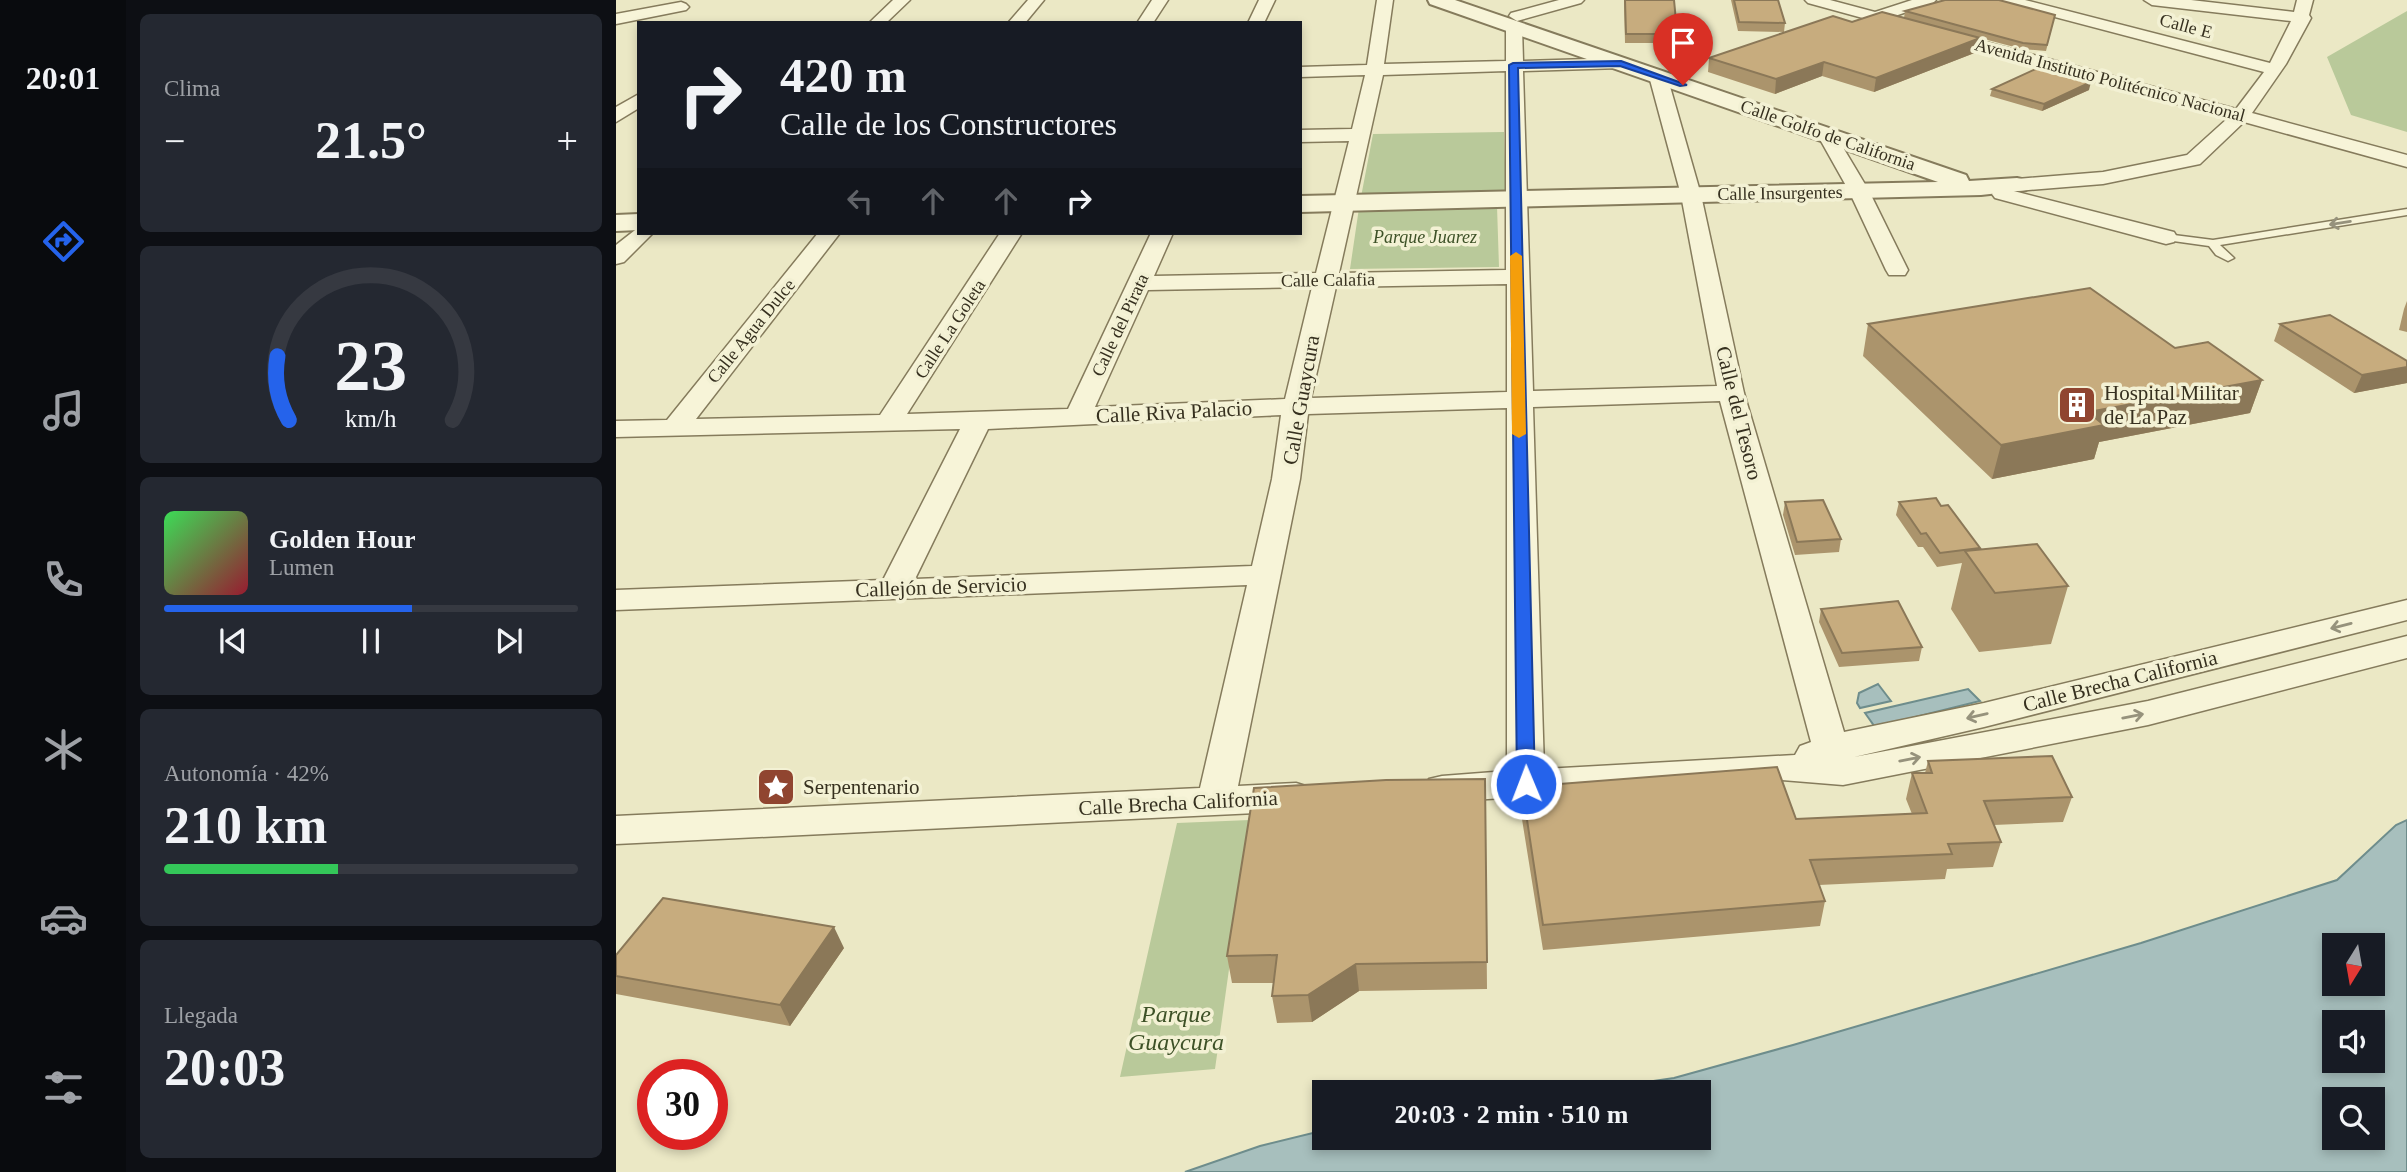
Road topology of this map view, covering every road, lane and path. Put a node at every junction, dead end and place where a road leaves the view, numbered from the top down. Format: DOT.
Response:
graph roads {
  1 [pos="902,0"];
  2 [pos="1036,0"];
  3 [pos="1160,0"];
  4 [pos="1267,0"];
  5 [pos="1385,0"];
  6 [pos="1437,0"];
  7 [pos="1471,0"];
  8 [pos="1576,0"];
  9 [pos="1813,0"];
  10 [pos="1927,0"];
  11 [pos="2007,0"];
  12 [pos="2152,0"];
  13 [pos="2305,0"];
  14 [pos="2195,3"];
  15 [pos="681,7"];
  16 [pos="1875,17"];
  17 [pos="2302,18"];
  18 [pos="616,19"];
  19 [pos="879,21"];
  20 [pos="1018,21"];
  21 [pos="1146,21"];
  22 [pos="1257,21"];
  23 [pos="1515,21"];
  24 [pos="1621,63"];
  25 [pos="1513,65"];
  26 [pos="2274,69"];
  27 [pos="1376,70"];
  28 [pos="1302,72"];
  29 [pos="1668,73"];
  30 [pos="635,92"];
  31 [pos="2240,115"];
  32 [pos="616,116"];
  33 [pos="1826,134"];
  34 [pos="1361,135"];
  35 [pos="1302,136"];
  36 [pos="2407,161"];
  37 [pos="2017,185"];
  38 [pos="1981,188"];
  39 [pos="1859,191"];
  40 [pos="1690,195"];
  41 [pos="1516,198"];
  42 [pos="1345,202"];
  43 [pos="1302,204"];
  44 [pos="2061,208"];
  45 [pos="2407,212"];
  46 [pos="637,222"];
  47 [pos="616,223"];
  48 [pos="640,235"];
  49 [pos="828,235"];
  50 [pos="1010,235"];
  51 [pos="1161,235"];
  52 [pos="2166,237"];
  53 [pos="2213,243"];
  54 [pos="616,257"];
  55 [pos="2228,258"];
  56 [pos="1897,270"];
  57 [pos="1516,277"];
  58 [pos="1325,280"];
  59 [pos="1139,283"];
  60 [pos="1731,393"];
  61 [pos="1518,398"];
  62 [pos="1296,406"];
  63 [pos="1077,418"];
  64 [pos="978,421"];
  65 [pos="888,424"];
  66 [pos="616,429"];
  67 [pos="674,429"];
  68 [pos="1266,575"];
  69 [pos="894,589"];
  70 [pos="616,600"];
  71 [pos="2407,610"];
  72 [pos="2407,647"];
  73 [pos="1837,760"];
  74 [pos="1526,784"];
  75 [pos="1405,791"];
  76 [pos="1324,795"];
  77 [pos="1216,801"];
  78 [pos="616,830"];
  1 -- 19 [label="street"];
  2 -- 20 [label="street"];
  3 -- 21 [label="street"];
  4 -- 22 [label="street"];
  5 -- 27 [label="street, Calle Guaycura"];
  6 -- 23 [label="street, Calle Golfo de California"];
  7 -- 23 [label="street, Calle Golfo de California"];
  8 -- 23 [label="street"];
  9 -- 16 [label="street, Avenida Instituto Politécnico Nacional"];
  10 -- 16 [label="street"];
  11 -- 26 [label="street, Calle E"];
  12 -- 14 [label="street"];
  13 -- 17 [label="street, Calle Insurgentes"];
  14 -- 17 [label="street"];
  15 -- 18 [label="street"];
  16 -- 31 [label="street, Avenida Instituto Politécnico Nacional"];
  17 -- 26 [label="street, Calle Insurgentes"];
  23 -- 24 [label="street, Calle Golfo de California"];
  23 -- 25 [label="street"];
  23 -- 29 [label="street, Calle Golfo de California"];
  24 -- 25 [label="street"];
  24 -- 29 [label="street, Calle Golfo de California"];
  25 -- 27 [label="street"];
  25 -- 41 [label="street"];
  26 -- 31 [label="street, Calle Insurgentes"];
  27 -- 28 [label="street"];
  27 -- 34 [label="street, Calle Guaycura"];
  29 -- 33 [label="street, Calle Golfo de California"];
  29 -- 37 [label="street, Calle Golfo de California"];
  29 -- 40 [label="street, Calle del Tesoro"];
  30 -- 32 [label="street"];
  31 -- 36 [label="street, Avenida Instituto Politécnico Nacional"];
  31 -- 37 [label="street, Calle Insurgentes"];
  33 -- 38 [label="street, Calle Golfo de California"];
  33 -- 39 [label="street"];
  34 -- 35 [label="street"];
  34 -- 42 [label="street, Calle Guaycura"];
  37 -- 38 [label="street, Calle Insurgentes"];
  37 -- 44 [label="street"];
  38 -- 39 [label="street, Calle Insurgentes"];
  38 -- 44 [label="street"];
  39 -- 40 [label="street, Calle Insurgentes"];
  39 -- 56 [label="street"];
  40 -- 41 [label="street, Calle Insurgentes"];
  40 -- 60 [label="street, Calle del Tesoro"];
  41 -- 42 [label="street, Calle Insurgentes"];
  41 -- 57 [label="street"];
  42 -- 43 [label="street, Calle Insurgentes"];
  42 -- 58 [label="street, Calle Guaycura"];
  44 -- 52 [label="street"];
  45 -- 53 [label="lane, one-way"];
  46 -- 47 [label="street"];
  48 -- 54 [label="street"];
  49 -- 67 [label="street, Calle Agua Dulce"];
  50 -- 65 [label="street, Calle La Goleta"];
  51 -- 59 [label="street, Calle del Pirata"];
  52 -- 53 [label="lane"];
  53 -- 55 [label="lane"];
  57 -- 58 [label="street, Calle Calafia"];
  57 -- 61 [label="street"];
  58 -- 59 [label="street, Calle Calafia"];
  58 -- 62 [label="street, Calle Guaycura"];
  59 -- 63 [label="street, Calle del Pirata"];
  60 -- 61 [label="street, Calle Riva Palacio"];
  60 -- 73 [label="street, Calle del Tesoro"];
  61 -- 62 [label="street, Calle Riva Palacio"];
  61 -- 74 [label="street"];
  62 -- 63 [label="street, Calle Riva Palacio"];
  62 -- 68 [label="street, Calle Guaycura"];
  63 -- 64 [label="street, Calle Riva Palacio"];
  64 -- 65 [label="street, Calle Riva Palacio"];
  64 -- 69 [label="street"];
  65 -- 67 [label="street, Calle Riva Palacio"];
  66 -- 67 [label="street, Calle Riva Palacio"];
  68 -- 69 [label="street, Callejón de Servicio"];
  68 -- 77 [label="street, Calle Guaycura"];
  69 -- 70 [label="street, Callejón de Servicio"];
  71 -- 73 [label="street, Calle Brecha California, one-way"];
  73 -- 72 [label="street, Calle Brecha California, one-way"];
  73 -- 74 [label="street"];
  74 -- 75 [label="street"];
  76 -- 77 [label="street, Calle Brecha California"];
  77 -- 78 [label="street, Calle Brecha California"];
}
